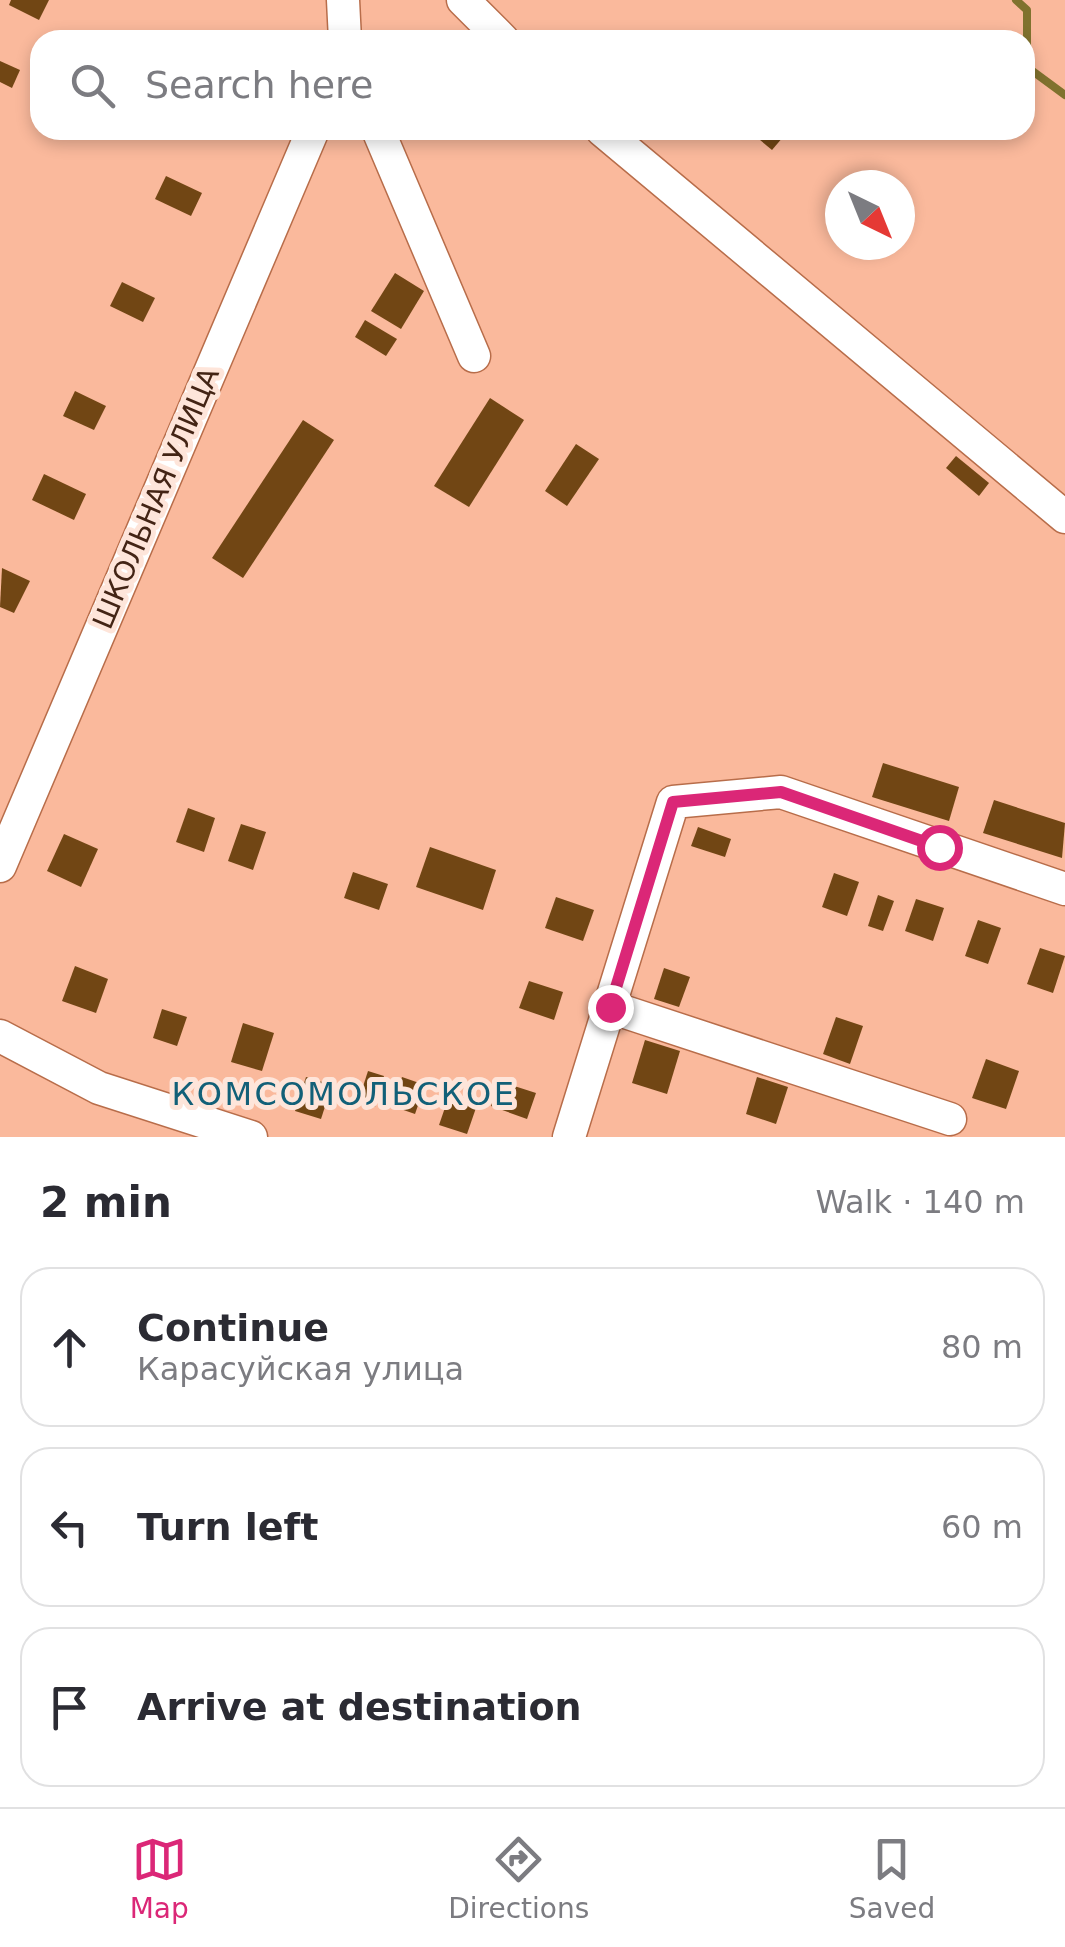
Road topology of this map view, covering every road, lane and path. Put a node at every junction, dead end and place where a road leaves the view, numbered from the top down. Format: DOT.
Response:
graph roads {
  1 [pos="344,0"];
  2 [pos="463,0"];
  3 [pos="345,30"];
  4 [pos="492,30"];
  5 [pos="309,140"];
  6 [pos="382,140"];
  7 [pos="614,140"];
  8 [pos="474,356"];
  9 [pos="1065,517"];
  10 [pos="0,866"];
  11 [pos="1065,889"];
  12 [pos="610,1007"];
  13 [pos="0,1036"];
  14 [pos="950,1119"];
  15 [pos="251,1137"];
  16 [pos="569,1137"];
  1 -- 3 [label="street"];
  2 -- 4 [label="street"];
  5 -- 10 [label="street, ШКОЛЬНАЯ УЛИЦА"];
  6 -- 8 [label="street"];
  7 -- 9 [label="street"];
  11 -- 12 [label="street"];
  12 -- 14 [label="street"];
  12 -- 16 [label="street"];
  13 -- 15 [label="street"];
}
